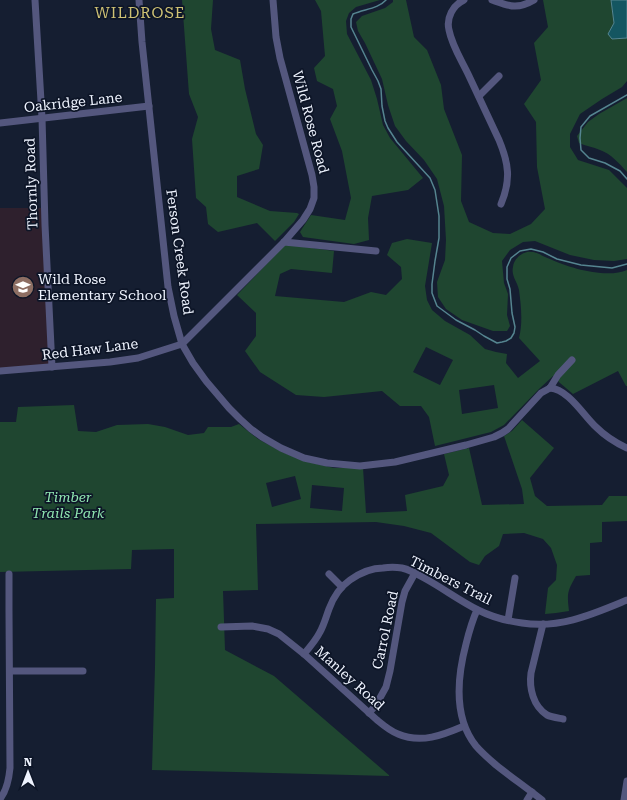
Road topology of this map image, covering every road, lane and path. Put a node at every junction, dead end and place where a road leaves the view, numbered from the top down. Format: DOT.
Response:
graph roads {
  1 [pos="35,0"];
  2 [pos="139,0"];
  3 [pos="273,0"];
  4 [pos="492,0"];
  5 [pos="534,0"];
  6 [pos="460,1"];
  7 [pos="499,76"];
  8 [pos="478,96"];
  9 [pos="149,106"];
  10 [pos="42,118"];
  11 [pos="0,123"];
  12 [pos="501,204"];
  13 [pos="284,242"];
  14 [pos="376,251"];
  15 [pos="182,344"];
  16 [pos="572,360"];
  17 [pos="52,367"];
  18 [pos="0,371"];
  19 [pos="550,388"];
  20 [pos="627,448"];
  21 [pos="415,573"];
  22 [pos="9,574"];
  23 [pos="329,574"];
  24 [pos="515,578"];
  25 [pos="342,587"];
  26 [pos="627,600"];
  27 [pos="477,610"];
  28 [pos="508,620"];
  29 [pos="543,624"];
  30 [pos="221,627"];
  31 [pos="304,654"];
  32 [pos="10,671"];
  33 [pos="83,671"];
  34 [pos="369,713"];
  35 [pos="563,719"];
  36 [pos="464,726"];
  37 [pos="627,781"];
  38 [pos="532,792"];
  39 [pos="0,799"];
  40 [pos="527,800"];
  41 [pos="542,800"];
  42 [pos="624,800"];
  1 -- 10 [label="street, Thornly Road"];
  2 -- 9 [label="street, Ferson Creek Road"];
  3 -- 13 [label="street, Wild Rose Road"];
  4 -- 5 [label="street"];
  6 -- 8 [label="street"];
  7 -- 8 [label="street"];
  8 -- 12 [label="street"];
  9 -- 10 [label="street, Oakridge Lane"];
  9 -- 15 [label="street, Ferson Creek Road"];
  10 -- 11 [label="street, Oakridge Lane"];
  10 -- 17 [label="street, Thornly Road"];
  13 -- 14 [label="street"];
  13 -- 15 [label="street, Wild Rose Road"];
  15 -- 17 [label="street, Red Haw Lane"];
  15 -- 19 [label="street, Ferson Creek Road"];
  16 -- 19 [label="street, Ferson Creek Road"];
  17 -- 18 [label="street, Red Haw Lane"];
  19 -- 20 [label="street"];
  21 -- 25 [label="street, Timbers Trail"];
  21 -- 27 [label="street, Timbers Trail"];
  21 -- 34 [label="street, Carrol Road"];
  22 -- 32 [label="street"];
  23 -- 25 [label="street"];
  24 -- 28 [label="street"];
  25 -- 31 [label="street, Timbers Trail"];
  26 -- 29 [label="street, Timbers Trail"];
  27 -- 28 [label="street, Timbers Trail"];
  27 -- 36 [label="street"];
  28 -- 29 [label="street, Timbers Trail"];
  29 -- 35 [label="street"];
  30 -- 31 [label="street, Manley Road"];
  31 -- 34 [label="street, Manley Road"];
  32 -- 33 [label="street"];
  32 -- 39 [label="street"];
  34 -- 36 [label="street, Manley Road"];
  36 -- 38 [label="street"];
  37 -- 42 [label="street"];
  38 -- 40 [label="street"];
  38 -- 41 [label="street"];
}
